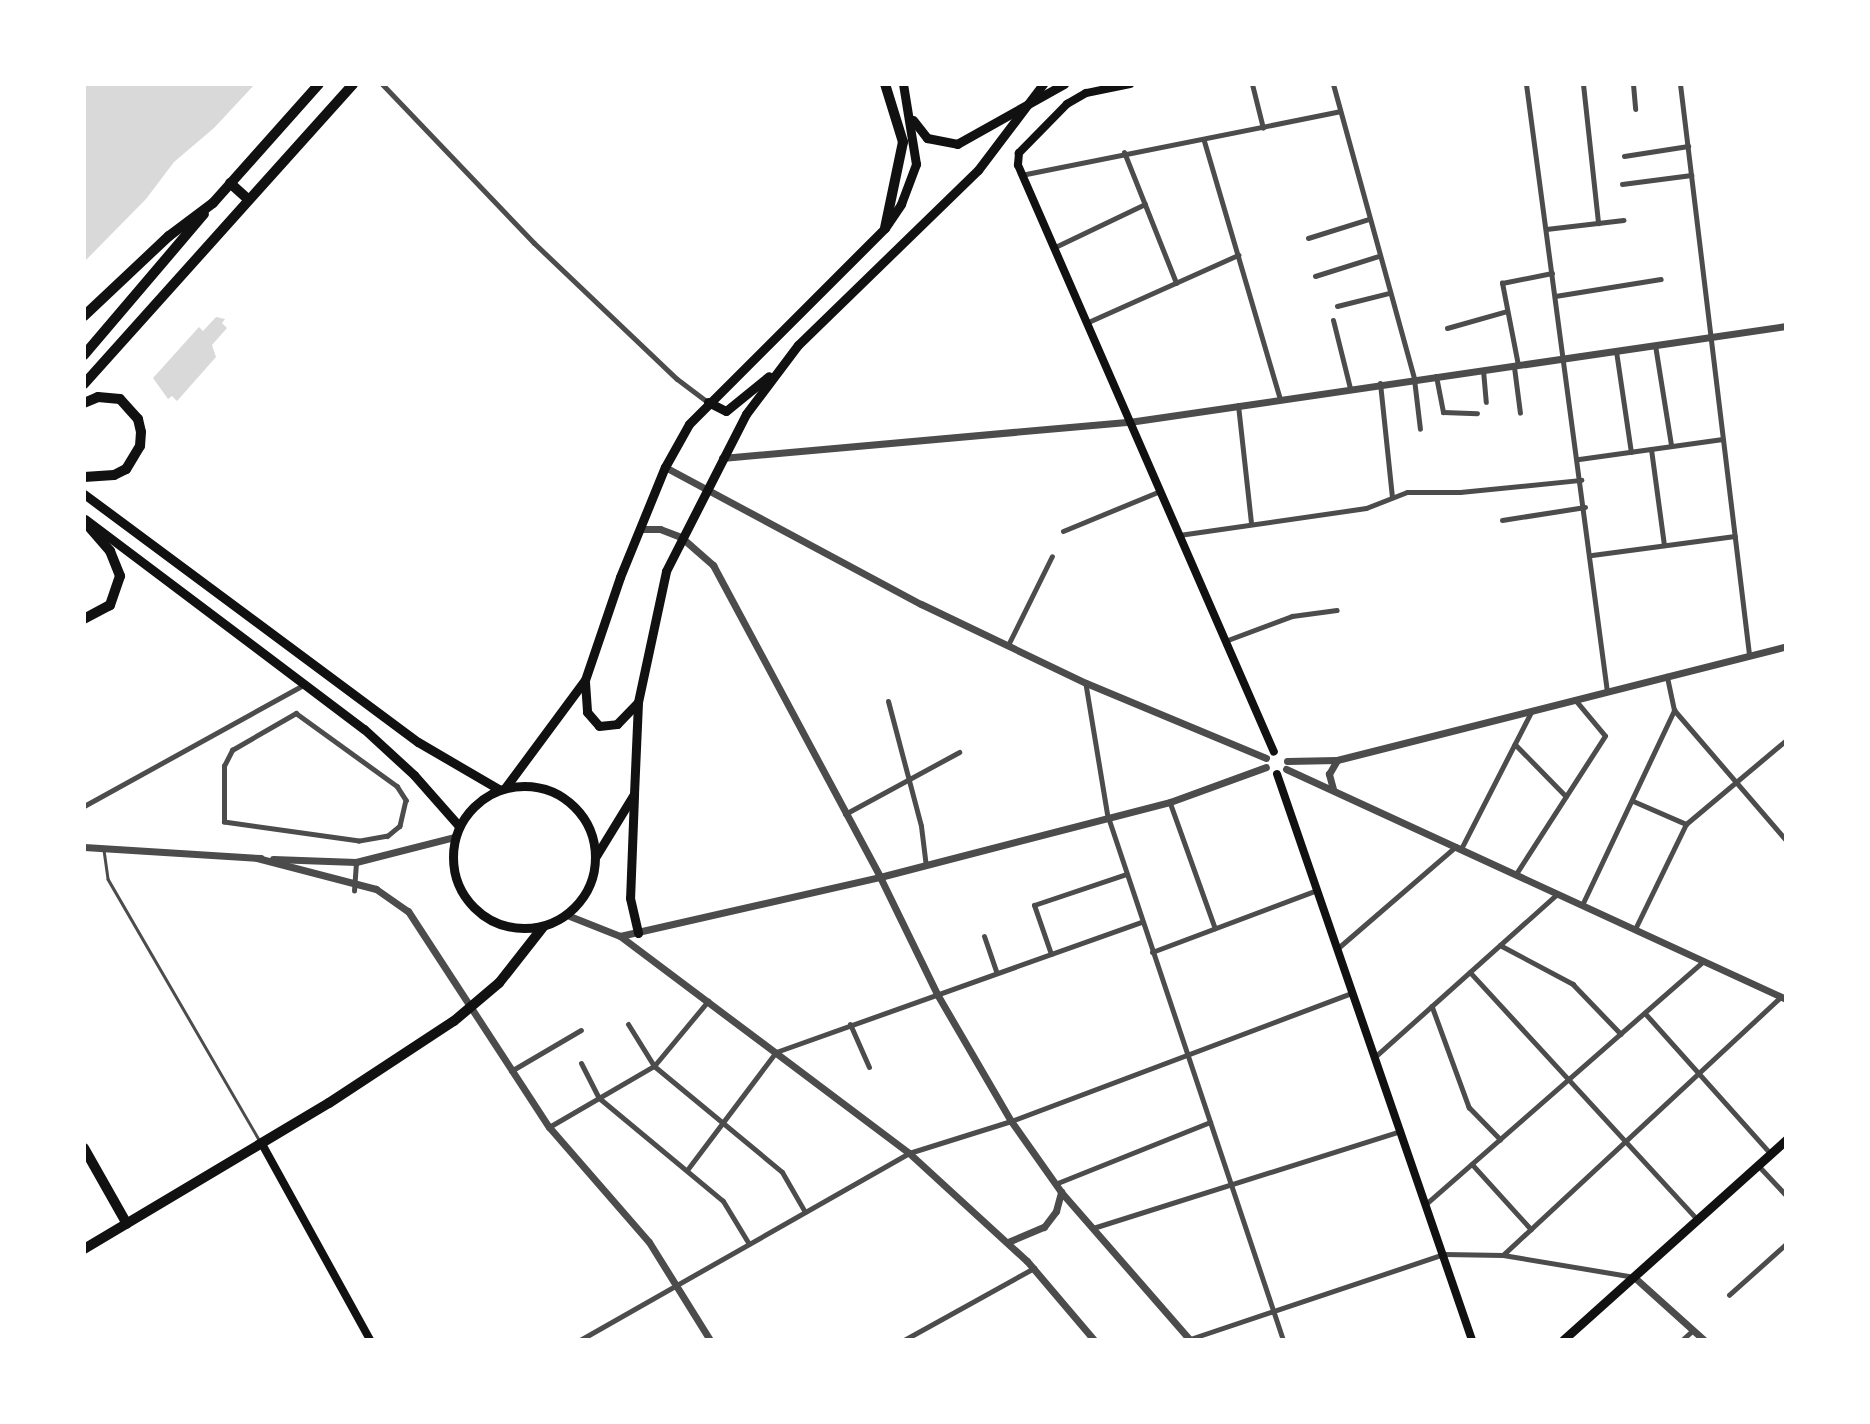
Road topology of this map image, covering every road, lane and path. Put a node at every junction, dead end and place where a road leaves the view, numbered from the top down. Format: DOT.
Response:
graph roads {
  1 [pos="319,84"];
  2 [pos="353,84"];
  3 [pos="382,84"];
  4 [pos="903,84"];
  5 [pos="1043,84"];
  6 [pos="1064,84"];
  7 [pos="1130,84"];
  8 [pos="1252,84"];
  9 [pos="1333,84"];
  10 [pos="1526,84"];
  11 [pos="1583,84"];
  12 [pos="1633,84"];
  13 [pos="1680,84"];
  14 [pos="885,87"];
  15 [pos="1028,106"];
  16 [pos="1636,109"];
  17 [pos="1340,111"];
  18 [pos="909,112"];
  19 [pos="1263,128"];
  20 [pos="1204,141"];
  21 [pos="1688,146"];
  22 [pos="1124,152"];
  23 [pos="1624,156"];
  24 [pos="1021,175"];
  25 [pos="1691,175"];
  26 [pos="230,183"];
  27 [pos="1622,184"];
  28 [pos="249,200"];
  29 [pos="213,203"];
  30 [pos="1145,204"];
  31 [pos="1369,219"];
  32 [pos="1623,219"];
  33 [pos="1598,223"];
  34 [pos="885,228"];
  35 [pos="1546,229"];
  36 [pos="1308,238"];
  37 [pos="1053,248"];
  38 [pos="1238,255"];
  39 [pos="1379,256"];
  40 [pos="1552,274"];
  41 [pos="1315,276"];
  42 [pos="1661,279"];
  43 [pos="1176,283"];
  44 [pos="1389,293"];
  45 [pos="1555,296"];
  46 [pos="1337,306"];
  47 [pos="1507,312"];
  48 [pos="84,316"];
  49 [pos="1333,320"];
  50 [pos="1086,323"];
  51 [pos="1786,327"];
  52 [pos="1447,328"];
  53 [pos="1714,337"];
  54 [pos="1655,345"];
  55 [pos="1616,351"];
  56 [pos="84,355"];
  57 [pos="1564,360"];
  58 [pos="1516,366"];
  59 [pos="1483,370"];
  60 [pos="775,372"];
  61 [pos="1436,376"];
  62 [pos="1413,379"];
  63 [pos="1380,383"];
  64 [pos="84,384"];
  65 [pos="1350,388"];
  66 [pos="1280,399"];
  67 [pos="708,402"];
  68 [pos="1486,402"];
  69 [pos="84,403"];
  70 [pos="1238,405"];
  71 [pos="1477,413"];
  72 [pos="1520,413"];
  73 [pos="1129,422"];
  74 [pos="1420,429"];
  75 [pos="1723,439"];
  76 [pos="1671,445"];
  77 [pos="1651,449"];
  78 [pos="1632,452"];
  79 [pos="722,458"];
  80 [pos="1579,459"];
  81 [pos="665,467"];
  82 [pos="84,477"];
  83 [pos="1581,480"];
  84 [pos="708,489"];
  85 [pos="1160,491"];
  86 [pos="84,494"];
  87 [pos="1392,498"];
  88 [pos="1585,507"];
  89 [pos="84,519"];
  90 [pos="1502,520"];
  91 [pos="1251,523"];
  92 [pos="640,529"];
  93 [pos="1063,531"];
  94 [pos="1179,535"];
  95 [pos="681,537"];
  96 [pos="1735,537"];
  97 [pos="1664,545"];
  98 [pos="1592,555"];
  99 [pos="1052,556"];
  100 [pos="1337,610"];
  101 [pos="84,619"];
  102 [pos="1226,641"];
  103 [pos="1007,645"];
  104 [pos="1786,646"];
  105 [pos="1749,654"];
  106 [pos="1667,676"];
  107 [pos="585,680"];
  108 [pos="306,683"];
  109 [pos="1086,683"];
  110 [pos="1607,692"];
  111 [pos="1575,700"];
  112 [pos="888,701"];
  113 [pos="638,702"];
  114 [pos="1674,710"];
  115 [pos="1531,711"];
  116 [pos="256,737"];
  117 [pos="1786,740"];
  118 [pos="1515,744"];
  119 [pos="959,752"];
  120 [pos="1274,752"];
  121 [pos="1337,760"];
  122 [pos="1266,763"];
  123 [pos="1286,765"];
  124 [pos="1277,774"];
  125 [pos="910,779"];
  126 [pos="1738,784"];
  127 [pos="503,789"];
  128 [pos="1333,789"];
  129 [pos="634,794"];
  130 [pos="1566,796"];
  131 [pos="1633,801"];
  132 [pos="1170,802"];
  133 [pos="84,806"];
  134 [pos="845,814"];
  135 [pos="1108,817"];
  136 [pos="1686,824"];
  137 [pos="459,826"];
  138 [pos="455,838"];
  139 [pos="1786,840"];
  140 [pos="84,847"];
  141 [pos="1459,847"];
  142 [pos="104,850"];
  143 [pos="596,856"];
  144 [pos="257,858"];
  145 [pos="356,862"];
  146 [pos="926,865"];
  147 [pos="1126,874"];
  148 [pos="1516,874"];
  149 [pos="880,877"];
  150 [pos="354,887"];
  151 [pos="1317,890"];
  152 [pos="1558,894"];
  153 [pos="1582,905"];
  154 [pos="567,915"];
  155 [pos="1142,922"];
  156 [pos="543,927"];
  157 [pos="1215,928"];
  158 [pos="1635,929"];
  159 [pos="638,933"];
  160 [pos="620,936"];
  161 [pos="984,936"];
  162 [pos="1500,945"];
  163 [pos="1338,948"];
  164 [pos="1152,951"];
  165 [pos="1051,954"];
  166 [pos="1704,961"];
  167 [pos="1470,972"];
  168 [pos="997,973"];
  169 [pos="1352,993"];
  170 [pos="936,994"];
  171 [pos="1784,998"];
  172 [pos="708,1001"];
  173 [pos="1432,1006"];
  174 [pos="470,1009"];
  175 [pos="1645,1013"];
  176 [pos="628,1024"];
  177 [pos="850,1024"];
  178 [pos="581,1030"];
  179 [pos="1620,1034"];
  180 [pos="776,1052"];
  181 [pos="1187,1054"];
  182 [pos="1375,1057"];
  183 [pos="581,1063"];
  184 [pos="654,1066"];
  185 [pos="869,1067"];
  186 [pos="510,1072"];
  187 [pos="1699,1073"];
  188 [pos="1568,1080"];
  189 [pos="599,1098"];
  190 [pos="720,1121"];
  191 [pos="1011,1121"];
  192 [pos="1210,1122"];
  193 [pos="549,1126"];
  194 [pos="1401,1132"];
  195 [pos="1500,1139"];
  196 [pos="1786,1140"];
  197 [pos="1625,1142"];
  198 [pos="262,1144"];
  199 [pos="84,1148"];
  200 [pos="909,1153"];
  201 [pos="1771,1154"];
  202 [pos="1472,1164"];
  203 [pos="1758,1165"];
  204 [pos="687,1170"];
  205 [pos="1055,1184"];
  206 [pos="1231,1185"];
  207 [pos="1061,1192"];
  208 [pos="1786,1195"];
  209 [pos="1426,1204"];
  210 [pos="805,1212"];
  211 [pos="1698,1219"];
  212 [pos="127,1224"];
  213 [pos="1093,1228"];
  214 [pos="1531,1229"];
  215 [pos="1008,1242"];
  216 [pos="749,1244"];
  217 [pos="1786,1244"];
  218 [pos="84,1250"];
  219 [pos="1444,1254"];
  220 [pos="1503,1255"];
  221 [pos="1034,1268"];
  222 [pos="1634,1277"];
  223 [pos="678,1284"];
  224 [pos="1729,1294"];
  225 [pos="1273,1311"];
  226 [pos="1693,1330"];
  227 [pos="370,1340"];
  228 [pos="580,1340"];
  229 [pos="710,1340"];
  230 [pos="904,1340"];
  231 [pos="1094,1340"];
  232 [pos="1190,1340"];
  233 [pos="1283,1340"];
  234 [pos="1472,1340"];
  235 [pos="1563,1340"];
  236 [pos="1682,1340"];
  237 [pos="1704,1340"];
  1 -- 26 [label="highway"];
  2 -- 28 [label="highway"];
  3 -- 67 [label="street"];
  4 -- 18 [label="main road"];
  5 -- 15 [label="main road"];
  6 -- 15 [label="main road"];
  7 -- 24 [label="main road"];
  8 -- 19 [label="street"];
  9 -- 17 [label="street"];
  10 -- 35 [label="street"];
  11 -- 33 [label="street"];
  12 -- 16 [label="street"];
  13 -- 21 [label="street"];
  14 -- 34 [label="highway"];
  15 -- 18 [label="main road"];
  15 -- 60 [label="main road"];
  17 -- 19 [label="street"];
  17 -- 31 [label="street"];
  18 -- 34 [label="main road"];
  19 -- 20 [label="street"];
  20 -- 22 [label="street"];
  20 -- 38 [label="street"];
  21 -- 23 [label="street"];
  21 -- 25 [label="street"];
  22 -- 24 [label="street"];
  22 -- 30 [label="street"];
  24 -- 37 [label="main road"];
  25 -- 27 [label="street"];
  25 -- 53 [label="street"];
  26 -- 28 [label="highway"];
  26 -- 29 [label="highway"];
  28 -- 64 [label="highway"];
  29 -- 48 [label="highway"];
  29 -- 56 [label="highway"];
  30 -- 37 [label="street"];
  30 -- 43 [label="street"];
  31 -- 36 [label="street"];
  31 -- 39 [label="street"];
  32 -- 33 [label="street"];
  33 -- 35 [label="street"];
  34 -- 67 [label="main road"];
  35 -- 40 [label="street"];
  37 -- 50 [label="main road"];
  38 -- 43 [label="street"];
  38 -- 66 [label="street"];
  39 -- 41 [label="street"];
  39 -- 44 [label="street"];
  40 -- 45 [label="street"];
  40 -- 47 [label="street"];
  42 -- 45 [label="street"];
  43 -- 50 [label="street"];
  44 -- 46 [label="street"];
  44 -- 62 [label="street"];
  45 -- 57 [label="street"];
  47 -- 52 [label="street"];
  47 -- 58 [label="street"];
  49 -- 65 [label="street"];
  50 -- 73 [label="main road"];
  51 -- 53 [label="street"];
  53 -- 54 [label="street"];
  53 -- 75 [label="street"];
  54 -- 55 [label="street"];
  54 -- 76 [label="street"];
  55 -- 57 [label="street"];
  55 -- 78 [label="street"];
  57 -- 58 [label="street"];
  57 -- 80 [label="street"];
  58 -- 59 [label="street"];
  58 -- 72 [label="street"];
  59 -- 61 [label="street"];
  59 -- 68 [label="street"];
  60 -- 67 [label="main road"];
  60 -- 79 [label="main road"];
  61 -- 62 [label="street"];
  61 -- 71 [label="street"];
  62 -- 63 [label="street"];
  62 -- 74 [label="street"];
  63 -- 65 [label="street"];
  63 -- 87 [label="street"];
  65 -- 66 [label="street"];
  66 -- 70 [label="street"];
  67 -- 81 [label="main road"];
  69 -- 82 [label="highway"];
  70 -- 73 [label="street"];
  70 -- 91 [label="street"];
  73 -- 79 [label="street"];
  73 -- 85 [label="main road"];
  75 -- 76 [label="street"];
  75 -- 96 [label="street"];
  76 -- 77 [label="street"];
  77 -- 78 [label="street"];
  77 -- 97 [label="street"];
  78 -- 80 [label="street"];
  79 -- 84 [label="main road"];
  80 -- 83 [label="street"];
  81 -- 84 [label="street"];
  81 -- 92 [label="main road"];
  83 -- 87 [label="street"];
  83 -- 88 [label="street"];
  84 -- 95 [label="main road"];
  84 -- 103 [label="street"];
  85 -- 93 [label="street"];
  85 -- 94 [label="main road"];
  86 -- 127 [label="main road"];
  87 -- 91 [label="street"];
  88 -- 90 [label="street"];
  88 -- 98 [label="street"];
  89 -- 101 [label="highway"];
  89 -- 108 [label="main road"];
  91 -- 94 [label="street"];
  92 -- 95 [label="street"];
  92 -- 107 [label="main road"];
  94 -- 102 [label="main road"];
  95 -- 113 [label="main road"];
  95 -- 134 [label="street"];
  96 -- 97 [label="street"];
  96 -- 105 [label="street"];
  97 -- 98 [label="street"];
  98 -- 110 [label="street"];
  99 -- 103 [label="street"];
  100 -- 102 [label="street"];
  102 -- 120 [label="main road"];
  103 -- 109 [label="street"];
  104 -- 105 [label="street"];
  105 -- 106 [label="street"];
  106 -- 110 [label="street"];
  106 -- 114 [label="street"];
  107 -- 113 [label="main road"];
  107 -- 127 [label="main road"];
  108 -- 133 [label="street"];
  108 -- 137 [label="main road"];
  109 -- 122 [label="street"];
  109 -- 135 [label="street"];
  110 -- 111 [label="street"];
  111 -- 115 [label="street"];
  111 -- 130 [label="street"];
  112 -- 125 [label="street"];
  113 -- 129 [label="main road"];
  114 -- 126 [label="street"];
  114 -- 131 [label="street"];
  115 -- 118 [label="street"];
  115 -- 121 [label="street"];
  116 -- 116 [label="street"];
  117 -- 126 [label="street"];
  118 -- 130 [label="street"];
  118 -- 141 [label="street"];
  119 -- 125 [label="street"];
  120 -- 122 [label="street"];
  120 -- 123 [label="street"];
  121 -- 123 [label="street"];
  121 -- 128 [label="street"];
  122 -- 124 [label="street"];
  122 -- 132 [label="street"];
  123 -- 124 [label="street"];
  123 -- 128 [label="street"];
  124 -- 151 [label="main road"];
  125 -- 134 [label="street"];
  125 -- 146 [label="street"];
  126 -- 136 [label="street"];
  126 -- 139 [label="street"];
  127 -- 137 [label="main road"];
  127 -- 143 [label="main road"];
  128 -- 141 [label="street"];
  129 -- 143 [label="main road"];
  129 -- 159 [label="main road"];
  130 -- 148 [label="street"];
  131 -- 136 [label="street"];
  131 -- 153 [label="street"];
  132 -- 135 [label="street"];
  132 -- 157 [label="street"];
  134 -- 149 [label="street"];
  135 -- 146 [label="street"];
  135 -- 147 [label="street"];
  136 -- 158 [label="street"];
  137 -- 138 [label="main road"];
  138 -- 145 [label="street"];
  138 -- 156 [label="main road"];
  140 -- 142 [label="street"];
  141 -- 148 [label="street"];
  141 -- 163 [label="street"];
  142 -- 144 [label="street"];
  142 -- 198 [label="lane"];
  143 -- 154 [label="main road"];
  144 -- 145 [label="street"];
  144 -- 150 [label="street"];
  145 -- 150 [label="street"];
  146 -- 149 [label="street"];
  147 -- 155 [label="street"];
  147 -- 165 [label="street"];
  148 -- 152 [label="street"];
  149 -- 159 [label="street"];
  149 -- 170 [label="street"];
  150 -- 174 [label="street"];
  151 -- 157 [label="street"];
  151 -- 163 [label="main road"];
  152 -- 153 [label="street"];
  152 -- 162 [label="street"];
  153 -- 158 [label="street"];
  154 -- 156 [label="main road"];
  154 -- 160 [label="street"];
  155 -- 164 [label="street"];
  155 -- 165 [label="street"];
  156 -- 174 [label="highway"];
  157 -- 164 [label="street"];
  158 -- 166 [label="street"];
  159 -- 160 [label="street"];
  160 -- 172 [label="street"];
  161 -- 168 [label="street"];
  162 -- 167 [label="street"];
  162 -- 179 [label="street"];
  163 -- 169 [label="main road"];
  164 -- 181 [label="street"];
  165 -- 168 [label="street"];
  166 -- 171 [label="street"];
  166 -- 175 [label="street"];
  167 -- 173 [label="street"];
  167 -- 188 [label="street"];
  168 -- 170 [label="street"];
  169 -- 181 [label="street"];
  169 -- 182 [label="main road"];
  170 -- 177 [label="street"];
  170 -- 191 [label="street"];
  171 -- 187 [label="street"];
  172 -- 180 [label="street"];
  172 -- 184 [label="street"];
  173 -- 182 [label="street"];
  173 -- 195 [label="street"];
  174 -- 186 [label="street"];
  174 -- 198 [label="highway"];
  175 -- 179 [label="street"];
  175 -- 187 [label="street"];
  176 -- 184 [label="street"];
  177 -- 180 [label="street"];
  177 -- 185 [label="street"];
  178 -- 186 [label="street"];
  179 -- 188 [label="street"];
  180 -- 190 [label="street"];
  180 -- 200 [label="street"];
  181 -- 191 [label="street"];
  181 -- 192 [label="street"];
  182 -- 194 [label="main road"];
  183 -- 189 [label="street"];
  184 -- 189 [label="street"];
  184 -- 190 [label="street"];
  186 -- 193 [label="street"];
  187 -- 197 [label="street"];
  187 -- 201 [label="street"];
  188 -- 195 [label="street"];
  188 -- 197 [label="street"];
  189 -- 193 [label="street"];
  189 -- 204 [label="street"];
  190 -- 204 [label="street"];
  190 -- 210 [label="street"];
  191 -- 200 [label="street"];
  191 -- 205 [label="street"];
  192 -- 205 [label="street"];
  192 -- 206 [label="street"];
  193 -- 223 [label="street"];
  194 -- 206 [label="street"];
  194 -- 209 [label="main road"];
  195 -- 202 [label="street"];
  196 -- 201 [label="main road"];
  197 -- 211 [label="street"];
  197 -- 214 [label="street"];
  198 -- 212 [label="highway"];
  198 -- 227 [label="main road"];
  199 -- 212 [label="highway"];
  200 -- 210 [label="street"];
  200 -- 215 [label="street"];
  201 -- 203 [label="main road"];
  202 -- 209 [label="street"];
  202 -- 214 [label="street"];
  203 -- 208 [label="street"];
  203 -- 211 [label="main road"];
  204 -- 216 [label="street"];
  205 -- 207 [label="street"];
  206 -- 213 [label="street"];
  206 -- 225 [label="street"];
  207 -- 213 [label="street"];
  207 -- 215 [label="street"];
  209 -- 219 [label="main road"];
  210 -- 216 [label="street"];
  211 -- 222 [label="main road"];
  212 -- 218 [label="highway"];
  213 -- 232 [label="street"];
  214 -- 220 [label="street"];
  215 -- 221 [label="street"];
  216 -- 223 [label="street"];
  217 -- 224 [label="street"];
  219 -- 220 [label="street"];
  219 -- 225 [label="street"];
  219 -- 234 [label="main road"];
  220 -- 222 [label="street"];
  221 -- 230 [label="street"];
  221 -- 231 [label="street"];
  222 -- 226 [label="street"];
  222 -- 235 [label="main road"];
  223 -- 228 [label="street"];
  223 -- 229 [label="street"];
  225 -- 232 [label="street"];
  225 -- 233 [label="street"];
  226 -- 236 [label="street"];
  226 -- 237 [label="street"];
}
